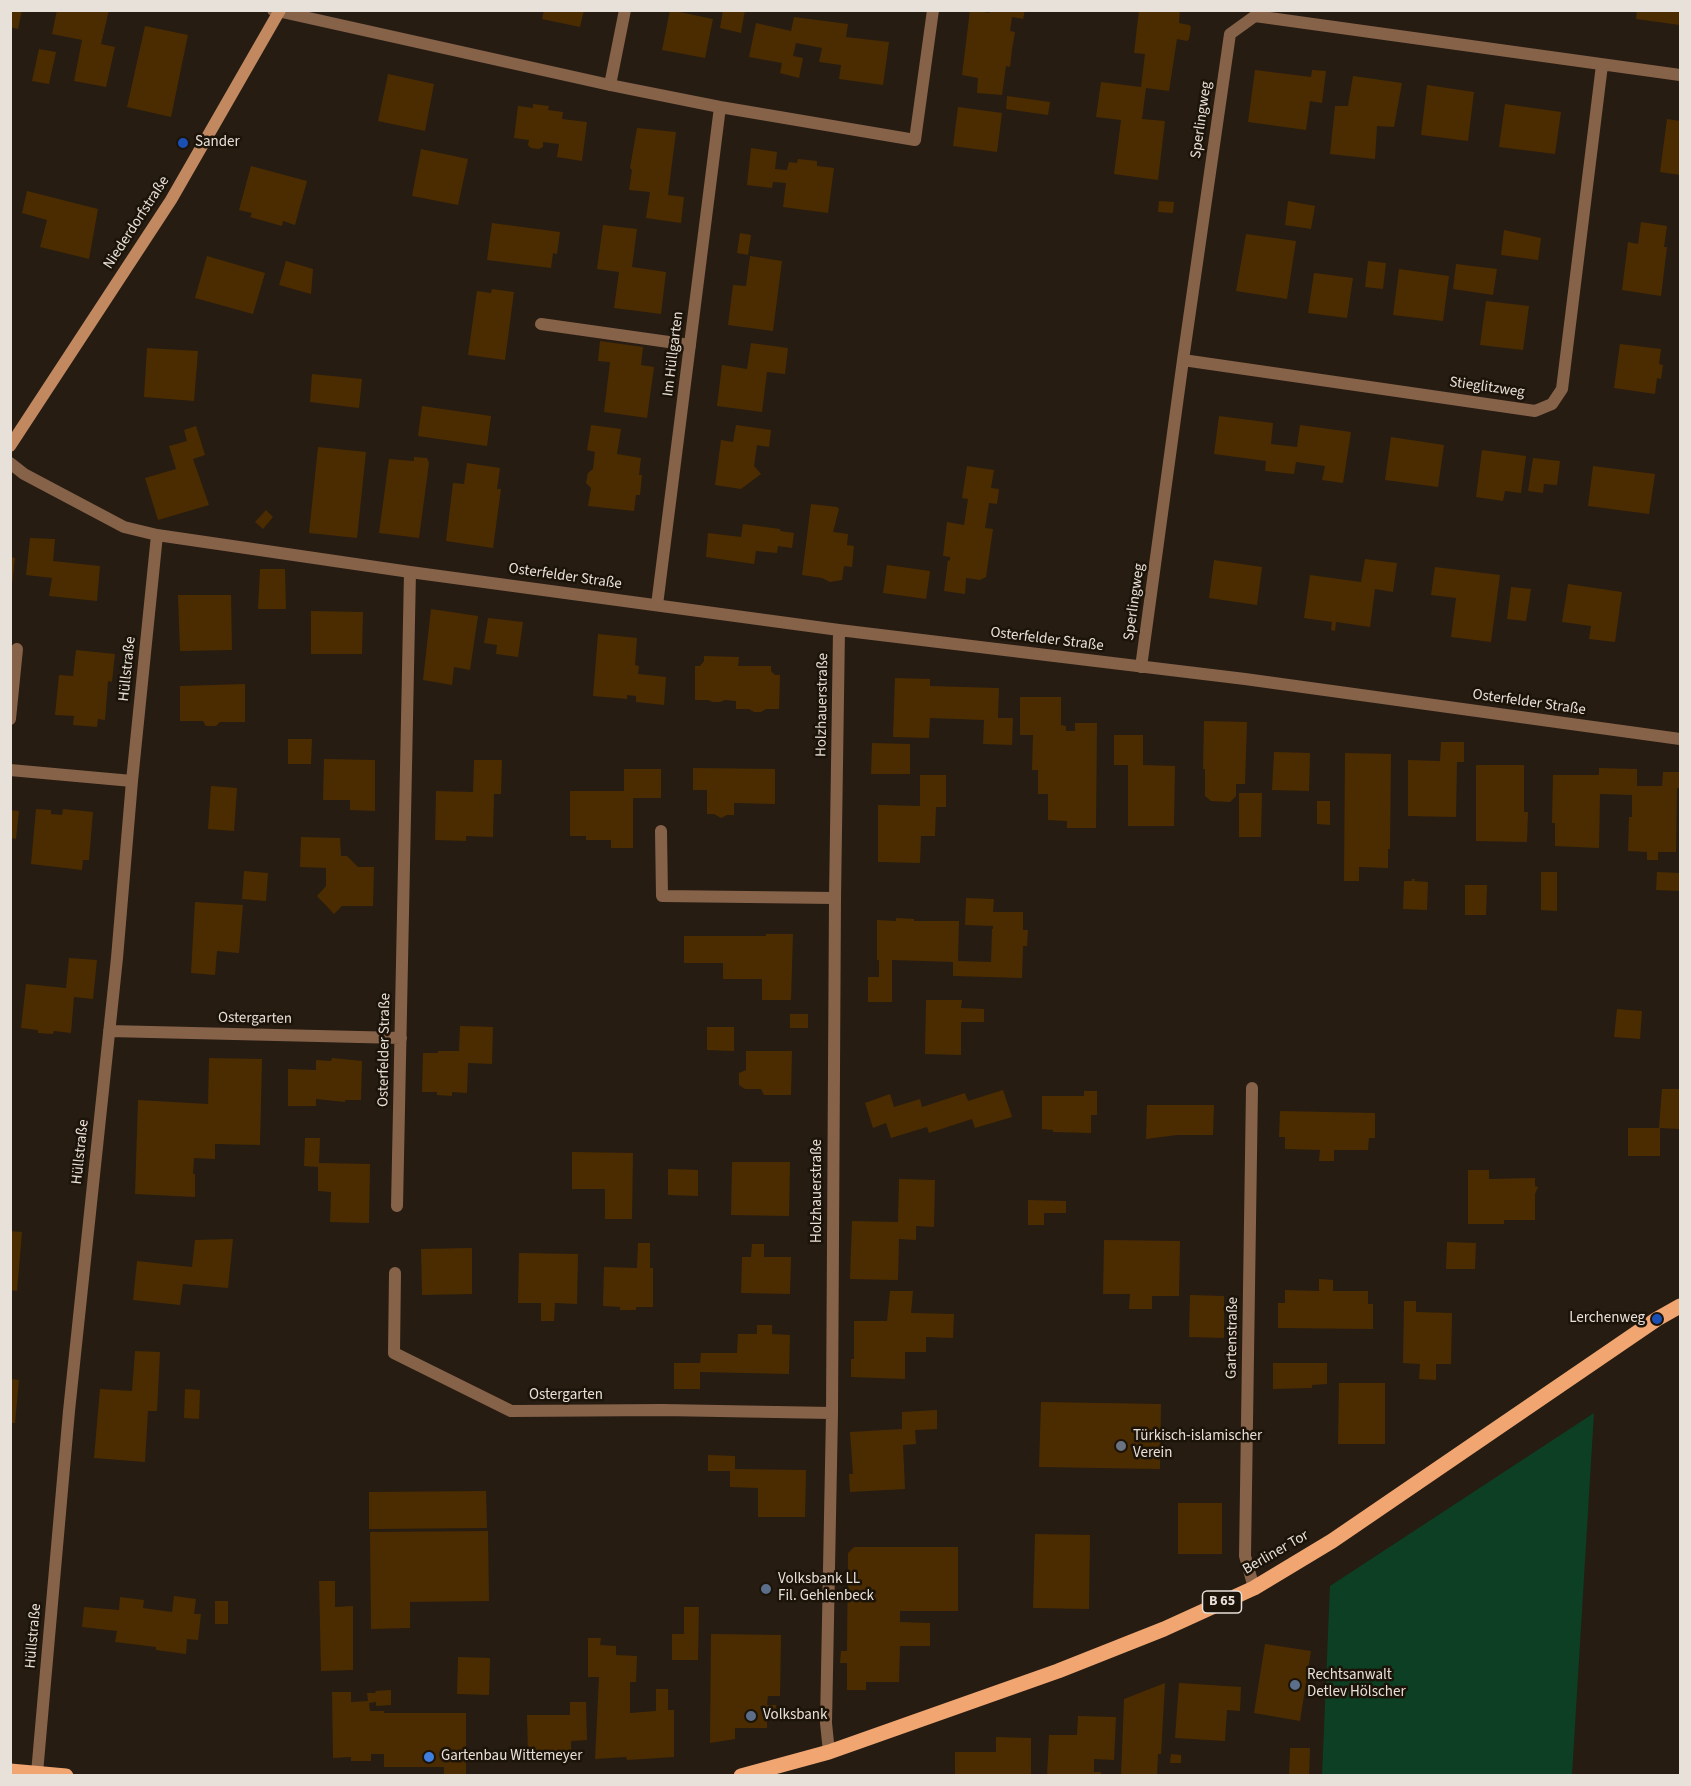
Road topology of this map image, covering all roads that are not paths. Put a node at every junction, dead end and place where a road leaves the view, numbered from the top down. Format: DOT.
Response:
graph roads {
  1 [pos="625,10"];
  2 [pos="933,10"];
  3 [pos="278,11"];
  4 [pos="1602,65"];
  5 [pos="1680,75"];
  6 [pos="610,85"];
  7 [pos="720,107"];
  8 [pos="541,324"];
  9 [pos="690,345"];
  10 [pos="1183,360"];
  11 [pos="10,446"];
  12 [pos="10,463"];
  13 [pos="157,535"];
  14 [pos="410,572"];
  15 [pos="657,604"];
  16 [pos="839,630"];
  17 [pos="17,649"];
  18 [pos="1141,667"];
  19 [pos="10,719"];
  20 [pos="1680,739"];
  21 [pos="10,770"];
  22 [pos="132,781"];
  23 [pos="661,831"];
  24 [pos="835,898"];
  25 [pos="109,1030"];
  26 [pos="401,1038"];
  27 [pos="1252,1088"];
  28 [pos="397,1206"];
  29 [pos="395,1273"];
  30 [pos="1680,1306"];
  31 [pos="832,1413"];
  32 [pos="1254,1588"];
  33 [pos="830,1752"];
  34 [pos="10,1771"];
  35 [pos="37,1773"];
  36 [pos="66,1776"];
  37 [pos="741,1776"];
  1 -- 6 [label="street"];
  2 -- 7 [label="street"];
  3 -- 6 [label="street"];
  3 -- 11 [label="main road, Niederdorfstraße"];
  4 -- 5 [label="street, Sperlingweg"];
  4 -- 10 [label="street, Sperlingweg"];
  4 -- 10 [label="street, Stieglitzweg"];
  6 -- 7 [label="street"];
  7 -- 9 [label="street, Im Hüllgarten"];
  8 -- 9 [label="street"];
  9 -- 15 [label="street, Im Hüllgarten"];
  10 -- 18 [label="street, Sperlingweg"];
  12 -- 13 [label="street, Osterfelder Straße"];
  13 -- 14 [label="street, Osterfelder Straße"];
  13 -- 22 [label="street, Hüllstraße"];
  14 -- 15 [label="street, Osterfelder Straße"];
  14 -- 26 [label="street, Osterfelder Straße"];
  15 -- 16 [label="street, Osterfelder Straße"];
  16 -- 18 [label="street, Osterfelder Straße"];
  16 -- 24 [label="street, Holzhauerstraße"];
  17 -- 19 [label="street"];
  18 -- 20 [label="street, Osterfelder Straße"];
  21 -- 22 [label="street"];
  22 -- 25 [label="street, Hüllstraße"];
  23 -- 24 [label="street"];
  24 -- 31 [label="street, Holzhauerstraße"];
  25 -- 26 [label="street, Ostergarten"];
  25 -- 35 [label="street, Hüllstraße"];
  26 -- 28 [label="street, Osterfelder Straße"];
  27 -- 32 [label="street, Gartenstraße"];
  29 -- 31 [label="street, Ostergarten"];
  30 -- 32 [label="main road, Berliner Tor / B 65"];
  31 -- 33 [label="street, Holzhauerstraße"];
  32 -- 33 [label="main road, Berliner Tor / B 65"];
  33 -- 37 [label="main road, Berliner Tor / B 65"];
  34 -- 35 [label="main road"];
  35 -- 36 [label="main road"];
}
